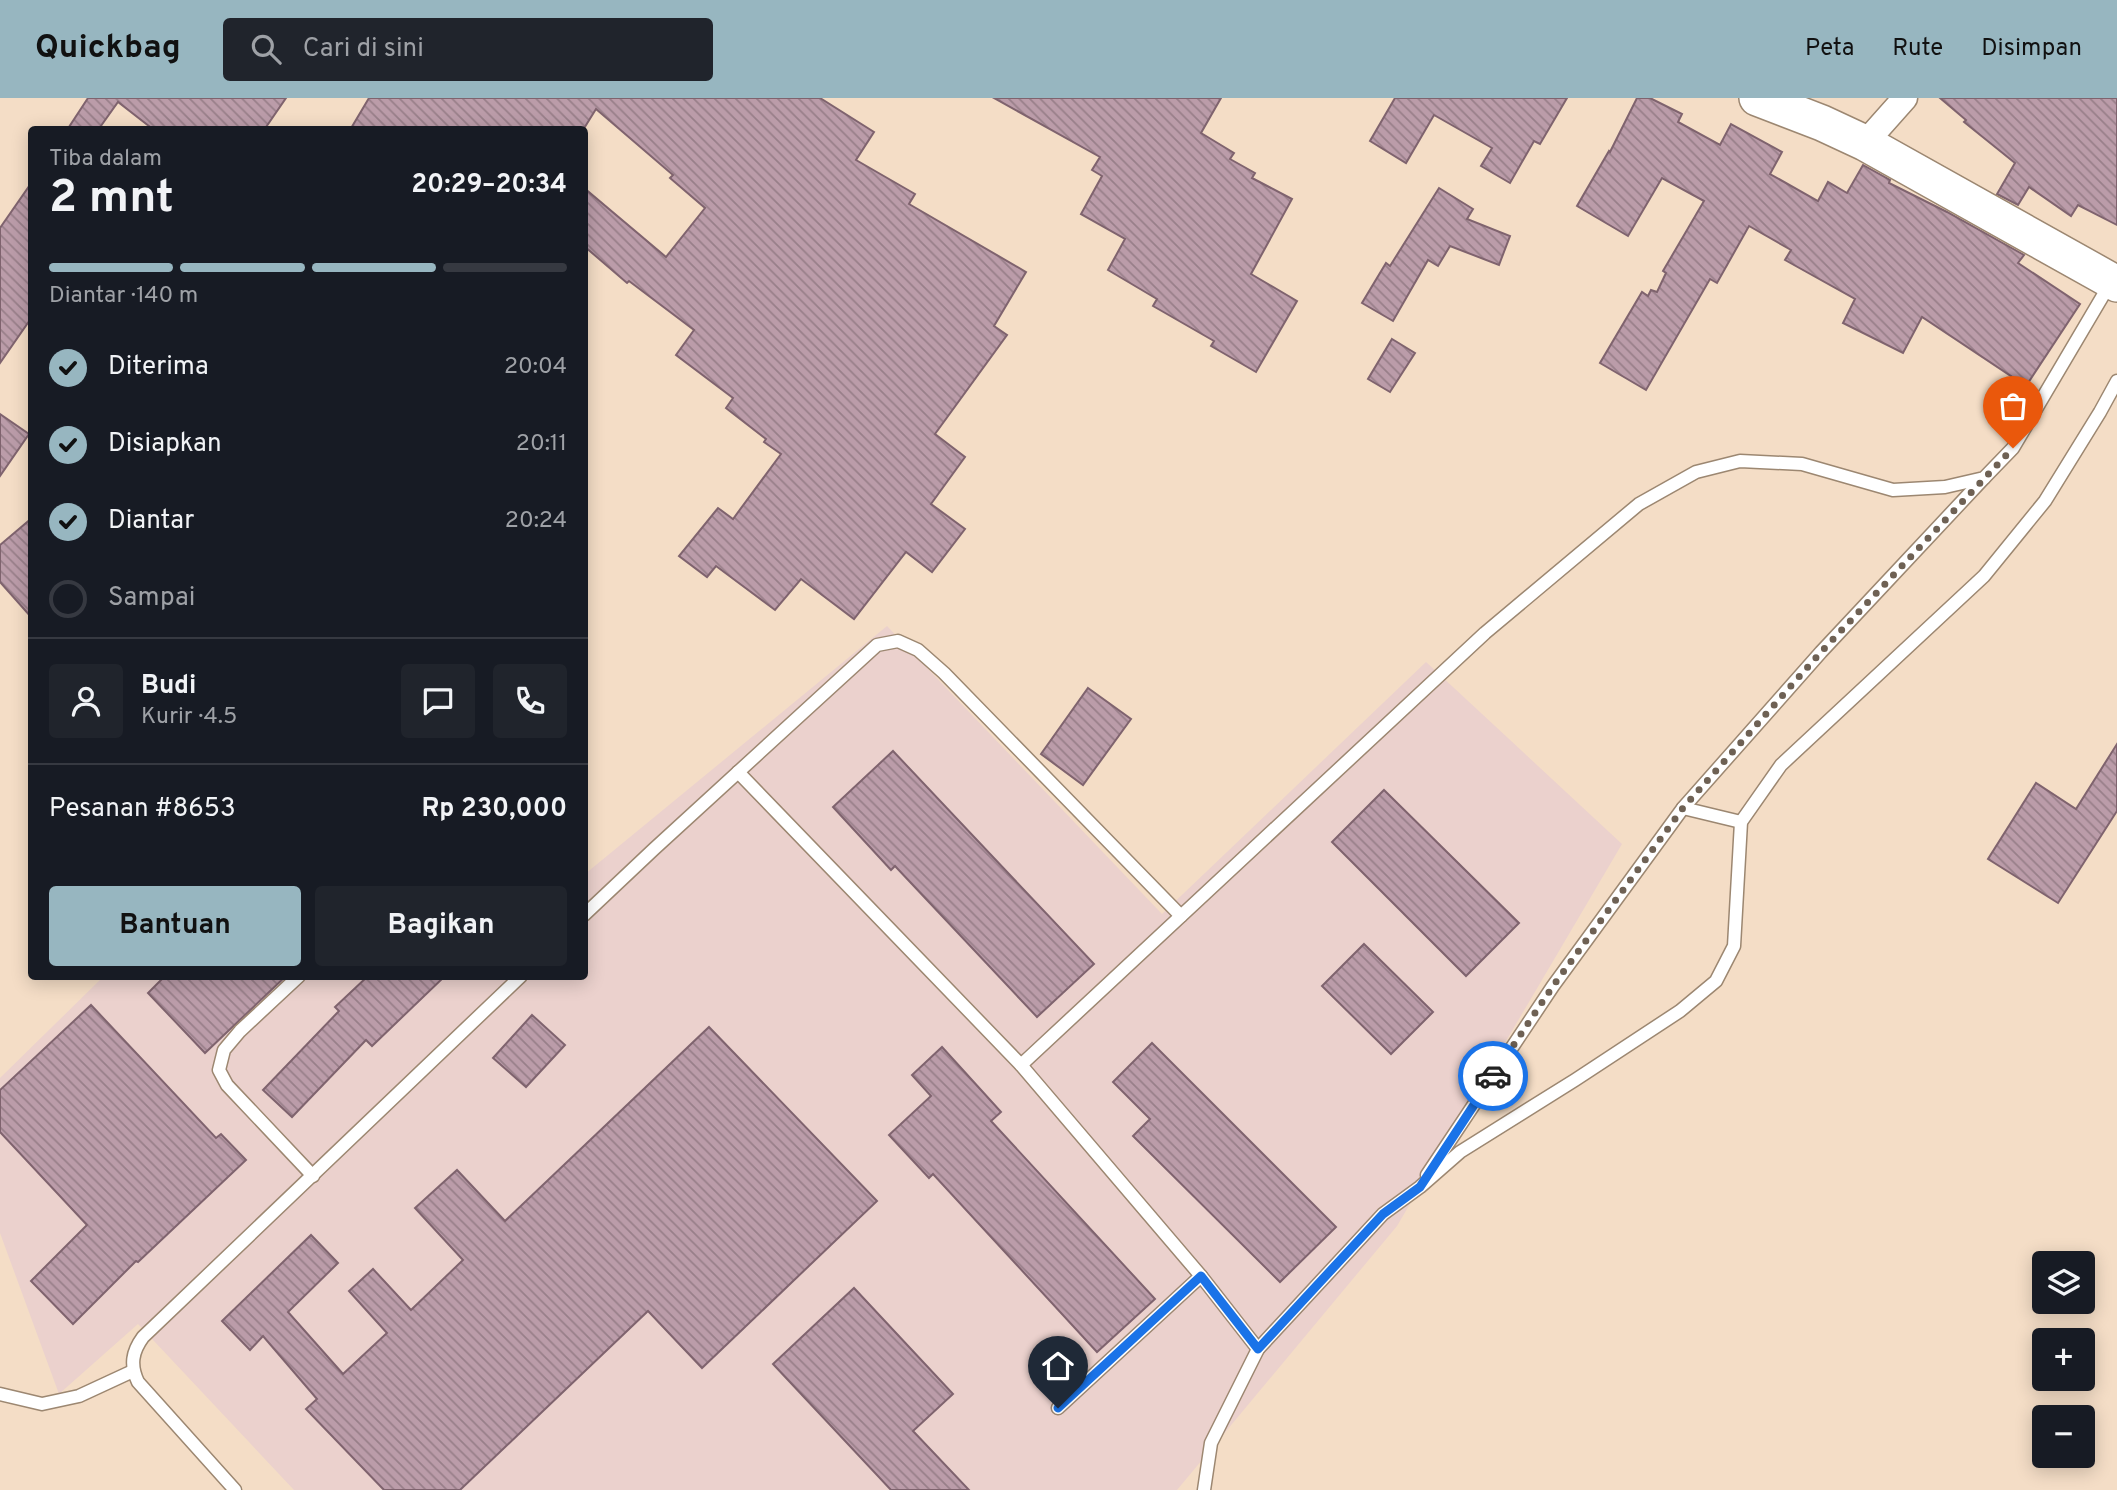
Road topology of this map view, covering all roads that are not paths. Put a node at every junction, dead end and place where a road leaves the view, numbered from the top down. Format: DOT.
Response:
graph roads {
  1 [pos="1757,98"];
  2 [pos="1905,98"];
  3 [pos="1865,142"];
  4 [pos="2114,283"];
  5 [pos="2117,381"];
  6 [pos="1983,478"];
  7 [pos="738,772"];
  8 [pos="1683,808"];
  9 [pos="1741,822"];
  10 [pos="588,911"];
  11 [pos="1181,916"];
  12 [pos="295,980"];
  13 [pos="517,980"];
  14 [pos="1021,1065"];
  15 [pos="313,1176"];
  16 [pos="1420,1187"];
  17 [pos="1201,1276"];
  18 [pos="1258,1349"];
  19 [pos="133,1371"];
  20 [pos="0,1394"];
  21 [pos="1058,1408"];
  22 [pos="235,1490"];
  23 [pos="1204,1490"];
  1 -- 3 [label="street"];
  2 -- 3 [label="street"];
  3 -- 4 [label="street"];
  4 -- 6 [label="lane"];
  5 -- 9 [label="lane"];
  6 -- 8 [label="lane"];
  6 -- 11 [label="lane"];
  7 -- 10 [label="lane"];
  7 -- 11 [label="lane"];
  7 -- 14 [label="lane"];
  8 -- 9 [label="lane"];
  8 -- 16 [label="lane"];
  9 -- 16 [label="lane"];
  11 -- 14 [label="lane"];
  12 -- 15 [label="lane"];
  13 -- 15 [label="lane"];
  14 -- 17 [label="lane"];
  15 -- 19 [label="lane"];
  16 -- 18 [label="lane"];
  17 -- 18 [label="lane"];
  17 -- 21 [label="lane"];
  18 -- 23 [label="lane"];
  19 -- 20 [label="lane"];
  19 -- 22 [label="lane"];
}
